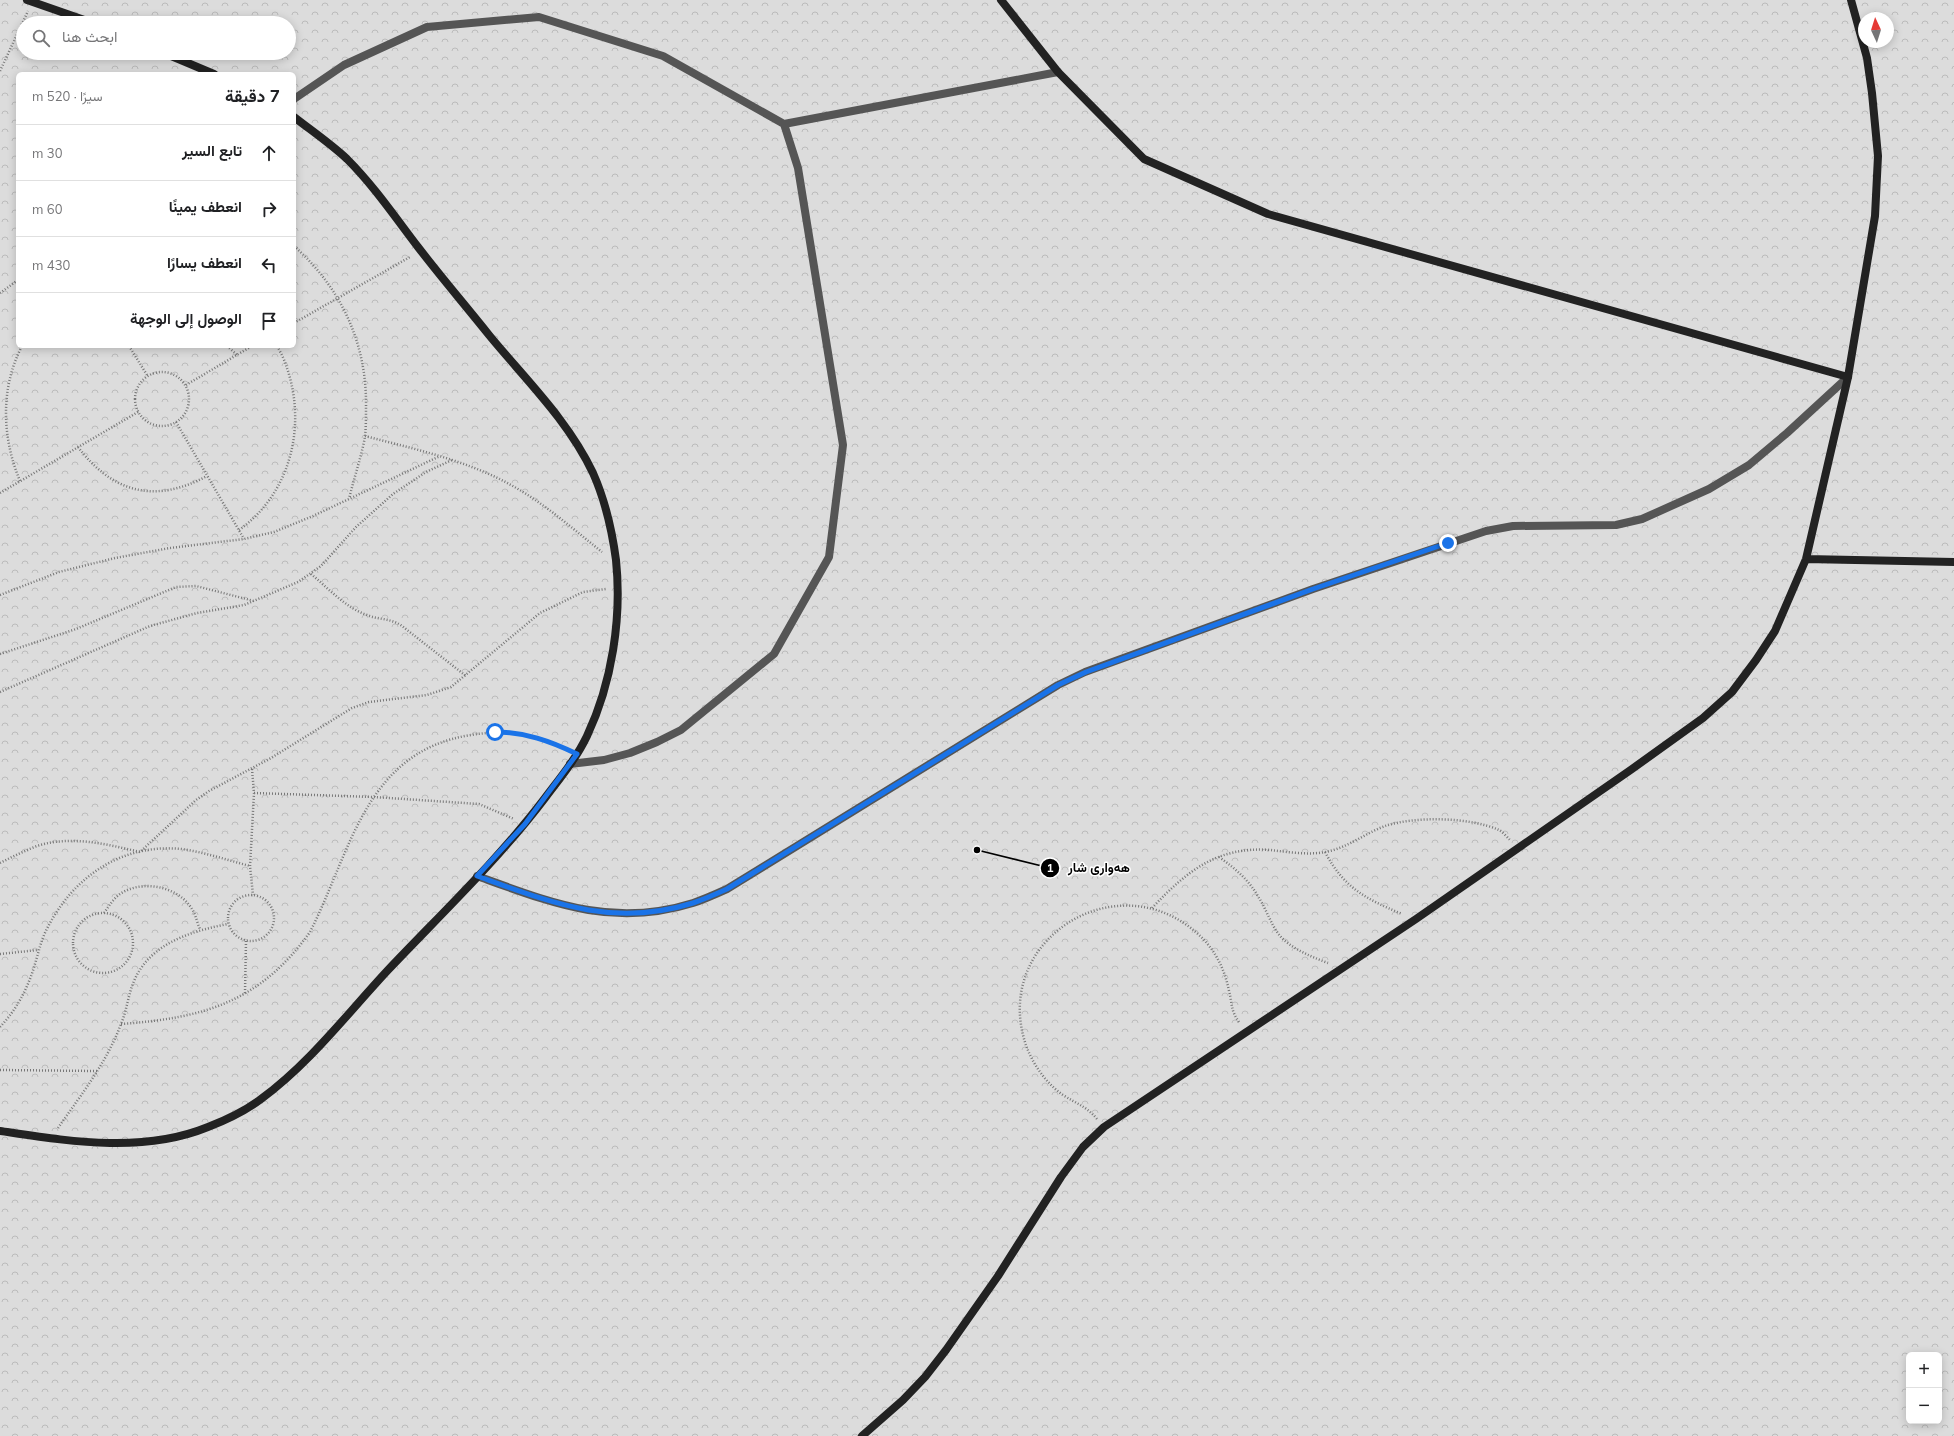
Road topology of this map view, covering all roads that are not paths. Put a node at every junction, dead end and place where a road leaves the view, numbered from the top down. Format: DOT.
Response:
graph roads {
  1 [pos="1001,0"];
  2 [pos="1851,0"];
  3 [pos="30,1"];
  4 [pos="73,16"];
  5 [pos="181,60"];
  6 [pos="209,72"];
  7 [pos="1058,72"];
  8 [pos="296,98"];
  9 [pos="296,119"];
  10 [pos="784,124"];
  11 [pos="1848,377"];
  12 [pos="1806,559"];
  13 [pos="1954,562"];
  14 [pos="570,764"];
  15 [pos="477,876"];
  16 [pos="0,1131"];
  17 [pos="862,1436"];
  1 -- 7 [label="street"];
  2 -- 11 [label="street"];
  3 -- 4 [label="street"];
  5 -- 6 [label="street"];
  7 -- 10 [label="lane"];
  7 -- 11 [label="street"];
  8 -- 10 [label="lane"];
  9 -- 14 [label="street"];
  10 -- 14 [label="lane"];
  11 -- 12 [label="street"];
  11 -- 15 [label="lane"];
  12 -- 13 [label="street"];
  12 -- 17 [label="street"];
  14 -- 15 [label="street"];
  15 -- 16 [label="street"];
}
